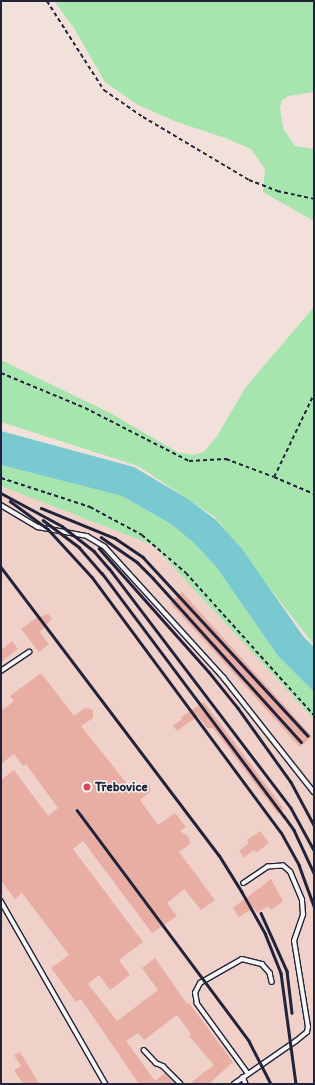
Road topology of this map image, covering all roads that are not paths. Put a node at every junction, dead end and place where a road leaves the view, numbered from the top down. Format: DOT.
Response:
graph roads {
  1 [pos="1,505"];
  2 [pos="29,652"];
  3 [pos="1,671"];
  4 [pos="314,792"];
  5 [pos="244,883"];
  6 [pos="1,901"];
  7 [pos="272,982"];
  8 [pos="144,1050"];
  9 [pos="248,1074"];
  10 [pos="243,1077"];
  11 [pos="106,1084"];
  12 [pos="181,1084"];
  13 [pos="234,1084"];
  14 [pos="246,1084"];
  1 -- 4 [label="lane"];
  2 -- 3 [label="lane"];
  5 -- 9 [label="lane"];
  6 -- 11 [label="lane"];
  7 -- 9 [label="lane"];
  8 -- 12 [label="lane"];
  9 -- 10 [label="lane"];
  10 -- 13 [label="lane"];
  10 -- 14 [label="lane"];
}
